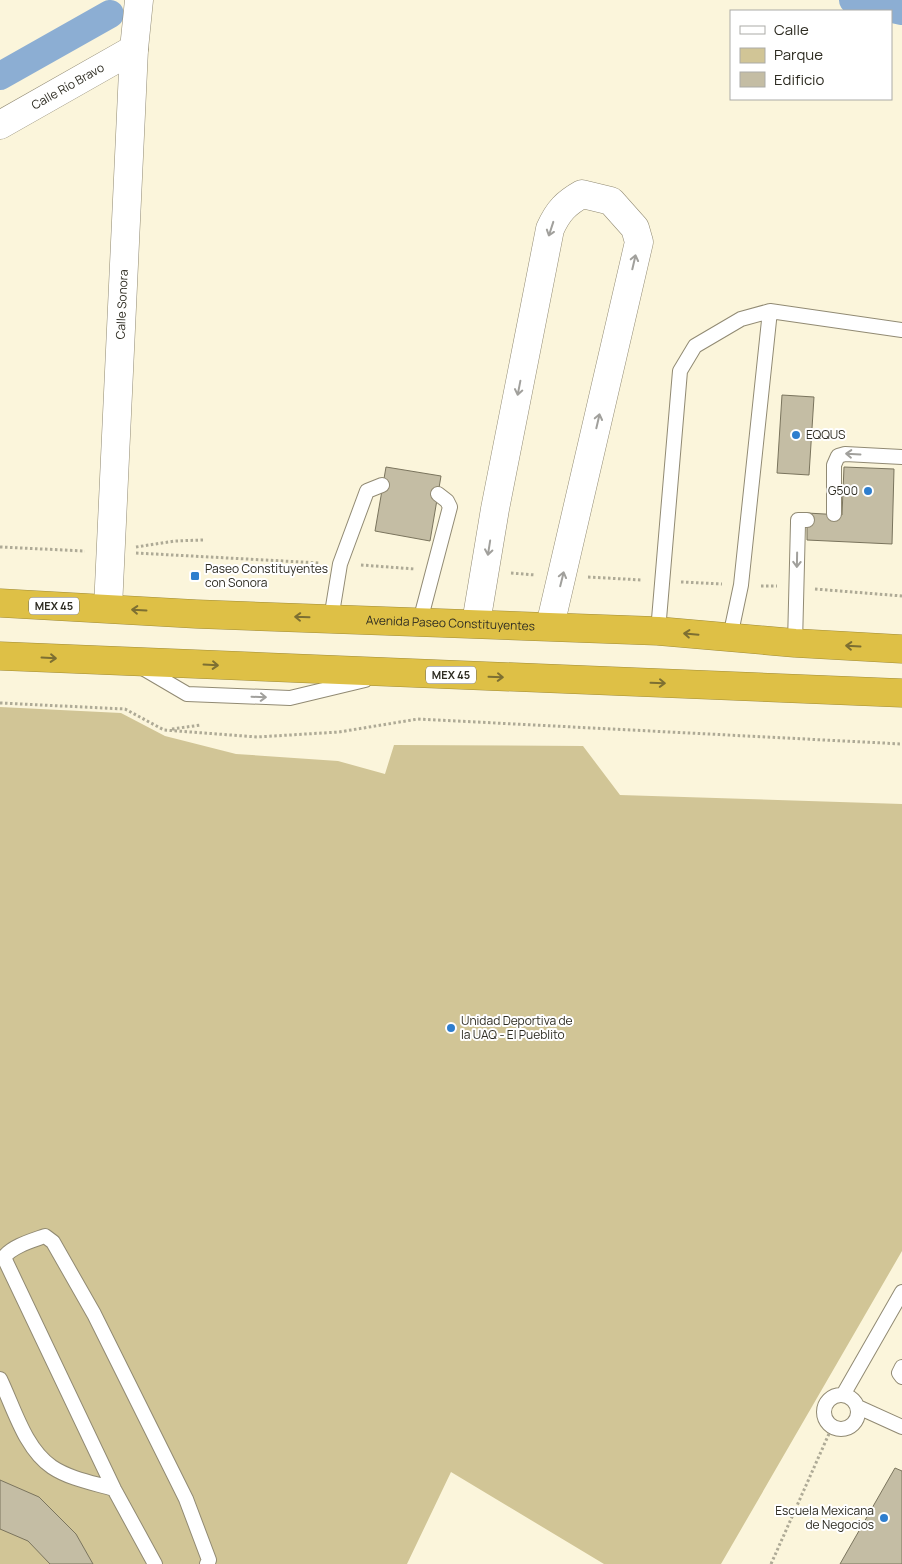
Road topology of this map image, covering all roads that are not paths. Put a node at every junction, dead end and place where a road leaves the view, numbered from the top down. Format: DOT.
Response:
graph roads {
  1 [pos="139,0"];
  2 [pos="135,39"];
  3 [pos="0,125"];
  4 [pos="770,311"];
  5 [pos="902,330"];
  6 [pos="902,457"];
  7 [pos="382,485"];
  8 [pos="438,494"];
  9 [pos="834,514"];
  10 [pos="807,520"];
  11 [pos="0,603"];
  12 [pos="108,608"];
  13 [pos="331,618"];
  14 [pos="420,621"];
  15 [pos="476,623"];
  16 [pos="550,626"];
  17 [pos="658,631"];
  18 [pos="730,637"];
  19 [pos="795,643"];
  20 [pos="902,649"];
  21 [pos="0,656"];
  22 [pos="902,693"];
  23 [pos="902,1292"];
  24 [pos="902,1367"];
  25 [pos="902,1377"];
  26 [pos="0,1379"];
  27 [pos="843,1395"];
  28 [pos="858,1408"];
  29 [pos="902,1428"];
  30 [pos="114,1489"];
  31 [pos="155,1564"];
  32 [pos="207,1564"];
  1 -- 2 [label="street, Calle Sonora"];
  2 -- 3 [label="street, Calle Río Bravo"];
  2 -- 12 [label="street, Calle Sonora"];
  4 -- 5 [label="lane"];
  4 -- 17 [label="lane"];
  4 -- 18 [label="lane"];
  6 -- 9 [label="lane, one-way"];
  7 -- 13 [label="lane"];
  8 -- 14 [label="lane"];
  10 -- 19 [label="lane, one-way"];
  11 -- 12 [label="highway, Avenida Paseo Constituyentes / MEX 45"];
  13 -- 12 [label="highway, Avenida Paseo Constituyentes / MEX 45, one-way"];
  13 -- 14 [label="highway, Avenida Paseo Constituyentes / MEX 45"];
  14 -- 15 [label="highway, Avenida Paseo Constituyentes / MEX 45"];
  15 -- 16 [label="highway, Avenida Paseo Constituyentes / MEX 45"];
  16 -- 15 [label="street, one-way"];
  16 -- 17 [label="highway, Avenida Paseo Constituyentes / MEX 45"];
  18 -- 17 [label="highway, Avenida Paseo Constituyentes / MEX 45, one-way"];
  18 -- 19 [label="highway, Avenida Paseo Constituyentes / MEX 45"];
  20 -- 19 [label="highway, Avenida Paseo Constituyentes / MEX 45, one-way"];
  21 -- 22 [label="highway, MEX 45, one-way"];
  23 -- 27 [label="lane"];
  24 -- 25 [label="lane"];
  26 -- 30 [label="lane"];
  27 -- 28 [label="lane"];
  27 -- 28 [label="lane"];
  28 -- 29 [label="lane"];
  30 -- 31 [label="lane"];
  30 -- 32 [label="lane"];
}
